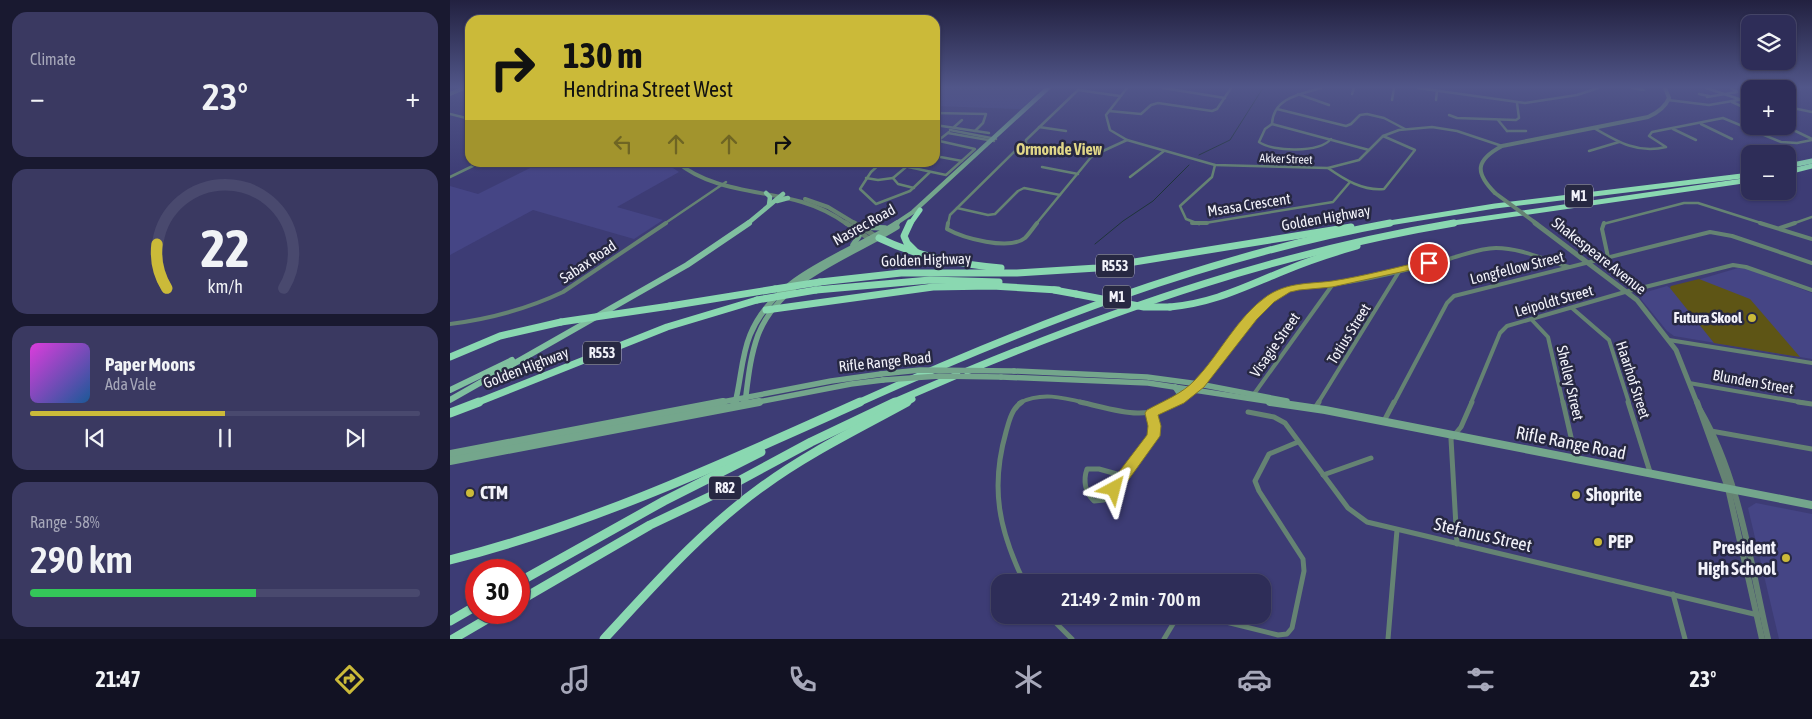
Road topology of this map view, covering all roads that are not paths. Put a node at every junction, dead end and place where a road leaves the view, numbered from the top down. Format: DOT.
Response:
graph roads {
  1 [pos="985,118"];
  2 [pos="1018,118"];
  3 [pos="1048,118"];
  4 [pos="1106,118"];
  5 [pos="1272,118"];
  6 [pos="1315,118"];
  7 [pos="1358,118"];
  8 [pos="1383,118"];
  9 [pos="1457,118"];
  10 [pos="1518,118"];
  11 [pos="1644,118"];
  12 [pos="962,120"];
  13 [pos="1498,120"];
  14 [pos="1700,123"];
  15 [pos="1272,124"];
  16 [pos="940,126"];
  17 [pos="955,127"];
  18 [pos="1039,127"];
  19 [pos="1594,128"];
  20 [pos="1673,128"];
  21 [pos="1405,129"];
  22 [pos="975,130"];
  23 [pos="1066,131"];
  24 [pos="1526,131"];
  25 [pos="1796,131"];
  26 [pos="949,132"];
  27 [pos="989,133"];
  28 [pos="1382,136"];
  29 [pos="940,138"];
  30 [pos="1732,139"];
  31 [pos="1812,139"];
  32 [pos="994,140"];
  33 [pos="1127,140"];
  34 [pos="1331,140"];
  35 [pos="1696,140"];
  36 [pos="940,142"];
  37 [pos="1619,142"];
  38 [pos="1806,142"];
  39 [pos="1026,144"];
  40 [pos="1502,146"];
  41 [pos="1369,150"];
  42 [pos="1164,151"];
  43 [pos="1589,151"];
  44 [pos="1092,156"];
  45 [pos="940,157"];
  46 [pos="962,161"];
  47 [pos="1812,161"];
  48 [pos="1796,164"];
  49 [pos="1215,165"];
  50 [pos="1812,166"];
  51 [pos="471,167"];
  52 [pos="682,167"];
  53 [pos="878,167"];
  54 [pos="907,167"];
  55 [pos="1042,168"];
  56 [pos="1328,168"];
  57 [pos="1796,170"];
  58 [pos="930,172"];
  59 [pos="1078,174"];
  60 [pos="1741,176"];
  61 [pos="450,177"];
  62 [pos="1130,177"];
  63 [pos="866,178"];
  64 [pos="893,178"];
  65 [pos="1350,182"];
  66 [pos="1741,182"];
  67 [pos="725,183"];
  68 [pos="914,188"];
  69 [pos="766,193"];
  70 [pos="1060,195"];
  71 [pos="784,196"];
  72 [pos="769,205"];
  73 [pos="957,208"];
  74 [pos="920,210"];
  75 [pos="1812,217"];
  76 [pos="1408,219"];
  77 [pos="860,227"];
  78 [pos="891,227"];
  79 [pos="853,228"];
  80 [pos="1780,228"];
  81 [pos="1415,229"];
  82 [pos="874,238"];
  83 [pos="1812,239"];
  84 [pos="846,250"];
  85 [pos="920,255"];
  86 [pos="1608,257"];
  87 [pos="1588,263"];
  88 [pos="1812,263"];
  89 [pos="1569,267"];
  90 [pos="1400,270"];
  91 [pos="1064,271"];
  92 [pos="1332,284"];
  93 [pos="1058,290"];
  94 [pos="1812,290"];
  95 [pos="1628,292"];
  96 [pos="1572,308"];
  97 [pos="769,310"];
  98 [pos="1531,319"];
  99 [pos="450,324"];
  100 [pos="582,325"];
  101 [pos="1669,340"];
  102 [pos="450,357"];
  103 [pos="1812,363"];
  104 [pos="882,377"];
  105 [pos="1690,382"];
  106 [pos="748,383"];
  107 [pos="936,384"];
  108 [pos="1199,384"];
  109 [pos="738,387"];
  110 [pos="1175,387"];
  111 [pos="450,390"];
  112 [pos="1193,390"];
  113 [pos="760,395"];
  114 [pos="1254,395"];
  115 [pos="1179,399"];
  116 [pos="450,400"];
  117 [pos="746,401"];
  118 [pos="718,402"];
  119 [pos="735,403"];
  120 [pos="1812,404"];
  121 [pos="1315,408"];
  122 [pos="839,412"];
  123 [pos="1248,412"];
  124 [pos="450,413"];
  125 [pos="1151,413"];
  126 [pos="1384,422"];
  127 [pos="1709,430"];
  128 [pos="1454,435"];
  129 [pos="1298,442"];
  130 [pos="1812,449"];
  131 [pos="450,454"];
  132 [pos="1371,458"];
  133 [pos="1576,459"];
  134 [pos="450,461"];
  135 [pos="1323,474"];
  136 [pos="1650,474"];
  137 [pos="1124,476"];
  138 [pos="1731,489"];
  139 [pos="1812,505"];
  140 [pos="1397,530"];
  141 [pos="1457,544"];
  142 [pos="450,560"];
  143 [pos="1020,574"];
  144 [pos="530,576"];
  145 [pos="1673,594"];
  146 [pos="530,595"];
  147 [pos="465,612"];
  148 [pos="1760,615"];
  149 [pos="450,621"];
  150 [pos="479,624"];
  151 [pos="1057,624"];
  152 [pos="1173,624"];
  153 [pos="1234,624"];
  154 [pos="453,639"];
  155 [pos="604,639"];
  156 [pos="1072,639"];
  157 [pos="1164,639"];
  158 [pos="1388,639"];
  159 [pos="1685,639"];
  160 [pos="1762,639"];
  161 [pos="1768,639"];
  1 -- 22 [label="street"];
  2 -- 32 [label="main road, Nasrec Road"];
  3 -- 18 [label="street"];
  4 -- 33 [label="street, Akker Street"];
  5 -- 15 [label="street"];
  6 -- 7 [label="street"];
  8 -- 21 [label="street"];
  9 -- 13 [label="street"];
  10 -- 13 [label="street"];
  11 -- 19 [label="street"];
  12 -- 17 [label="street"];
  13 -- 24 [label="street"];
  14 -- 20 [label="street"];
  14 -- 30 [label="street"];
  14 -- 38 [label="street"];
  15 -- 34 [label="street"];
  15 -- 34 [label="street"];
  16 -- 17 [label="street"];
  17 -- 22 [label="street"];
  17 -- 26 [label="street"];
  18 -- 23 [label="street"];
  18 -- 39 [label="street"];
  19 -- 37 [label="street"];
  19 -- 40 [label="street"];
  20 -- 35 [label="street"];
  20 -- 37 [label="street"];
  21 -- 28 [label="street"];
  21 -- 40 [label="street"];
  22 -- 27 [label="street"];
  25 -- 31 [label="street"];
  26 -- 29 [label="street"];
  26 -- 32 [label="street"];
  28 -- 41 [label="street, Akker Street"];
  28 -- 65 [label="street"];
  31 -- 38 [label="street"];
  32 -- 74 [label="main road, Nasrec Road"];
  32 -- 78 [label="main road, Nasrec Road"];
  33 -- 42 [label="street, Akker Street"];
  33 -- 44 [label="street"];
  34 -- 41 [label="street"];
  36 -- 46 [label="street"];
  37 -- 43 [label="street"];
  39 -- 44 [label="street"];
  39 -- 73 [label="street"];
  40 -- 87 [label="street, Shakespeare Avenue, bridge"];
  41 -- 56 [label="street, Akker Street"];
  42 -- 49 [label="street, Akker Street"];
  42 -- 62 [label="street"];
  44 -- 59 [label="street"];
  45 -- 46 [label="street"];
  46 -- 58 [label="street"];
  47 -- 48 [label="highway"];
  49 -- 56 [label="street, Akker Street"];
  49 -- 65 [label="street, Msasa Crescent"];
  50 -- 57 [label="highway"];
  51 -- 61 [label="street"];
  52 -- 67 [label="street"];
  53 -- 63 [label="street"];
  54 -- 58 [label="street"];
  54 -- 64 [label="street"];
  55 -- 59 [label="street"];
  56 -- 65 [label="street"];
  58 -- 68 [label="street"];
  59 -- 70 [label="street"];
  60 -- 76 [label="highway, M1"];
  63 -- 64 [label="street"];
  63 -- 68 [label="street"];
  64 -- 68 [label="street"];
  66 -- 81 [label="highway, M1"];
  67 -- 69 [label="street"];
  67 -- 71 [label="street"];
  67 -- 99 [label="street, Sabax Road"];
  69 -- 71 [label="street"];
  69 -- 72 [label="main road"];
  70 -- 73 [label="street"];
  70 -- 73 [label="street"];
  71 -- 72 [label="main road"];
  71 -- 77 [label="street"];
  71 -- 79 [label="street"];
  72 -- 100 [label="main road"];
  74 -- 82 [label="main road, Nasrec Road"];
  74 -- 85 [label="highway"];
  75 -- 80 [label="street"];
  76 -- 91 [label="highway, Golden Highway / R553"];
  76 -- 122 [label="highway, M1"];
  77 -- 78 [label="main road"];
  77 -- 82 [label="street"];
  78 -- 82 [label="main road, Nasrec Road"];
  79 -- 82 [label="street"];
  79 -- 84 [label="main road"];
  80 -- 83 [label="street"];
  80 -- 86 [label="street"];
  81 -- 93 [label="highway, Golden Highway / R553, bridge"];
  81 -- 107 [label="highway, M1"];
  82 -- 84 [label="main road, Nasrec Road"];
  82 -- 85 [label="highway"];
  82 -- 97 [label="main road, Nasrec Road"];
  84 -- 97 [label="main road, Nasrec Road"];
  85 -- 91 [label="highway"];
  86 -- 87 [label="street, Longfellow Street"];
  86 -- 88 [label="street, Longfellow Street"];
  87 -- 89 [label="street, Longfellow Street"];
  87 -- 95 [label="street, Shakespeare Avenue"];
  89 -- 90 [label="street"];
  89 -- 126 [label="street, Longfellow Street"];
  90 -- 92 [label="street"];
  90 -- 121 [label="street, Totius Street"];
  91 -- 102 [label="highway, Golden Highway / R553, bridge"];
  92 -- 108 [label="street"];
  92 -- 114 [label="street, Visagie Street"];
  93 -- 97 [label="highway"];
  93 -- 124 [label="highway, Golden Highway / R553, bridge"];
  94 -- 95 [label="street, Leipoldt Street"];
  95 -- 96 [label="street, Leipoldt Street"];
  95 -- 101 [label="street, Shakespeare Avenue"];
  96 -- 98 [label="street, Leipoldt Street"];
  96 -- 136 [label="street, Haarhof Street"];
  97 -- 106 [label="main road, Nasrec Road"];
  97 -- 109 [label="main road, Nasrec Road"];
  98 -- 128 [label="street, Leipoldt Street"];
  98 -- 133 [label="street, Shelley Street"];
  100 -- 111 [label="main road"];
  100 -- 116 [label="main road"];
  101 -- 103 [label="street"];
  101 -- 105 [label="street, Shakespeare Avenue"];
  104 -- 108 [label="main road, Rifle Range Road, bridge"];
  104 -- 110 [label="main road, Rifle Range Road, bridge"];
  104 -- 113 [label="main road, Rifle Range Road"];
  104 -- 117 [label="main road, Rifle Range Road"];
  105 -- 120 [label="street, Blunden Street"];
  105 -- 127 [label="street, Shakespeare Avenue"];
  106 -- 113 [label="main road"];
  106 -- 117 [label="main road, Nasrec Road"];
  107 -- 146 [label="highway, R82"];
  107 -- 155 [label="highway"];
  108 -- 112 [label="street"];
  108 -- 114 [label="main road, Rifle Range Road"];
  109 -- 118 [label="main road"];
  109 -- 119 [label="main road, Nasrec Road"];
  110 -- 112 [label="main road, Rifle Range Road"];
  110 -- 115 [label="main road"];
  112 -- 115 [label="street"];
  112 -- 121 [label="main road, Rifle Range Road"];
  113 -- 117 [label="main road, Rifle Range Road"];
  114 -- 121 [label="main road, Rifle Range Road"];
  115 -- 125 [label="street"];
  117 -- 119 [label="main road, Rifle Range Road"];
  118 -- 119 [label="main road, Rifle Range Road"];
  118 -- 131 [label="main road, Rifle Range Road"];
  119 -- 134 [label="main road, Rifle Range Road"];
  121 -- 126 [label="main road, Rifle Range Road"];
  122 -- 142 [label="highway"];
  122 -- 144 [label="highway, R82"];
  123 -- 129 [label="street, Stefanus Street"];
  125 -- 137 [label="street"];
  125 -- 143 [label="street"];
  126 -- 128 [label="main road, Rifle Range Road"];
  127 -- 130 [label="street"];
  127 -- 138 [label="street, Shakespeare Avenue"];
  128 -- 133 [label="main road, Rifle Range Road"];
  128 -- 141 [label="street"];
  129 -- 135 [label="street, Stefanus Street"];
  129 -- 153 [label="street"];
  132 -- 135 [label="street"];
  133 -- 136 [label="main road, Rifle Range Road"];
  135 -- 140 [label="street, Stefanus Street"];
  136 -- 138 [label="main road, Rifle Range Road"];
  137 -- 137 [label="street"];
  138 -- 139 [label="main road, Rifle Range Road"];
  138 -- 148 [label="street, Shakespeare Avenue"];
  140 -- 141 [label="street, Stefanus Street"];
  140 -- 158 [label="street"];
  141 -- 145 [label="street, Stefanus Street"];
  145 -- 148 [label="street, Stefanus Street"];
  145 -- 159 [label="street"];
  147 -- 149 [label="highway"];
  148 -- 160 [label="street"];
  148 -- 161 [label="street"];
  150 -- 154 [label="highway"];
  151 -- 156 [label="street"];
  152 -- 157 [label="street"];
}
